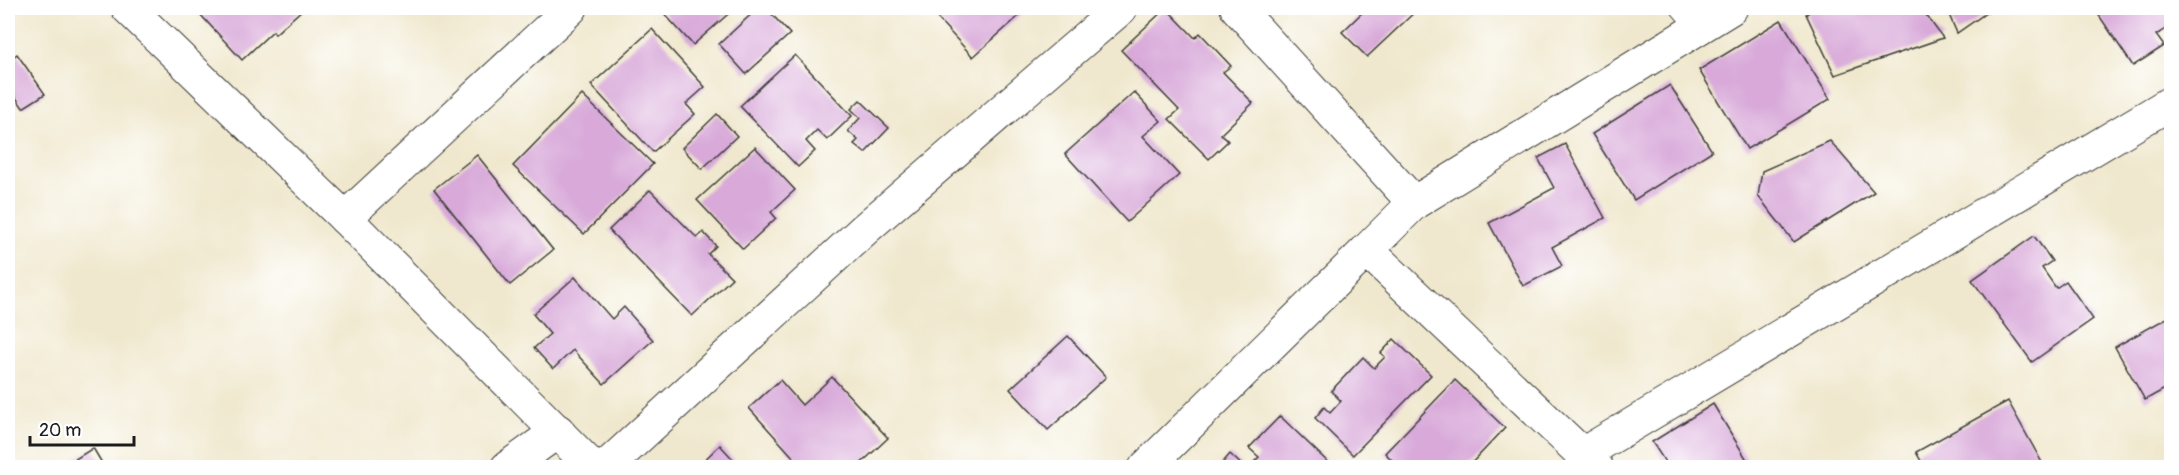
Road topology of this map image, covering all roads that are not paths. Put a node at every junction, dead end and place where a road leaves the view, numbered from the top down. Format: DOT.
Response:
graph roads {
  1 [pos="128,8"];
  2 [pos="571,8"];
  3 [pos="1121,8"];
  4 [pos="1237,8"];
  5 [pos="1731,8"];
  6 [pos="1690,17"];
  7 [pos="2172,102"];
  8 [pos="1414,203"];
  9 [pos="345,218"];
  10 [pos="1367,250"];
  11 [pos="558,431"];
  12 [pos="1590,461"];
  13 [pos="507,468"];
  14 [pos="593,468"];
  15 [pos="605,468"];
  16 [pos="1145,468"];
  1 -- 9 [label="street"];
  2 -- 9 [label="street"];
  3 -- 15 [label="street"];
  4 -- 8 [label="street"];
  5 -- 6 [label="street"];
  6 -- 8 [label="street"];
  7 -- 12 [label="street"];
  8 -- 10 [label="street"];
  9 -- 11 [label="street"];
  10 -- 12 [label="street"];
  10 -- 16 [label="street"];
  11 -- 13 [label="street"];
  11 -- 14 [label="street"];
}
